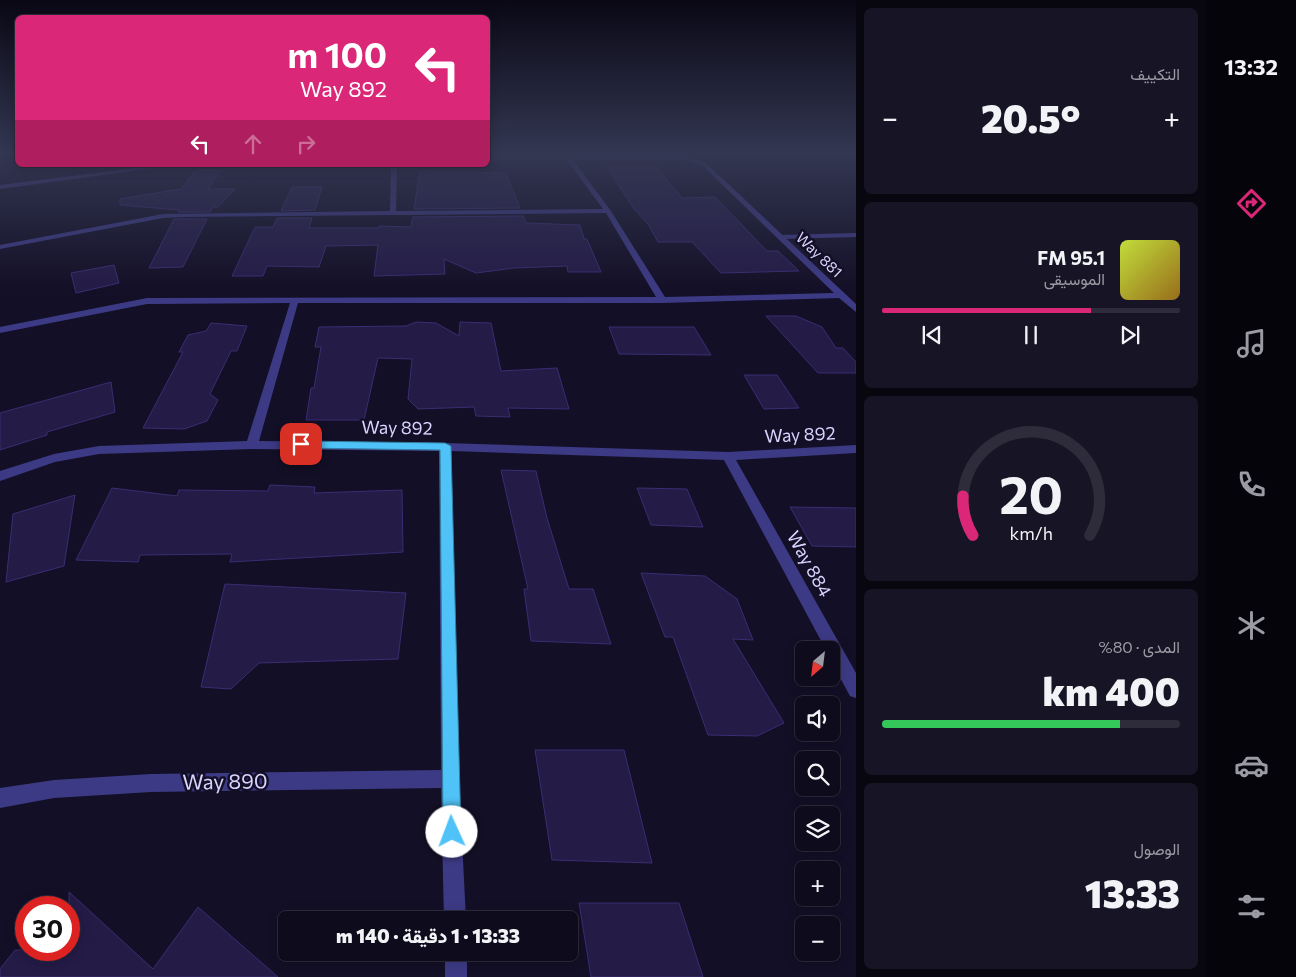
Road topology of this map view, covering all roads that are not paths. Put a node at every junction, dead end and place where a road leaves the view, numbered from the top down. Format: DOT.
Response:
graph roads {
  1 [pos="393,199"];
  2 [pos="599,199"];
  3 [pos="741,199"];
  4 [pos="608,211"];
  5 [pos="393,212"];
  6 [pos="856,235"];
  7 [pos="781,236"];
  8 [pos="0,246"];
  9 [pos="841,295"];
  10 [pos="295,300"];
  11 [pos="662,300"];
  12 [pos="856,309"];
  13 [pos="0,330"];
  14 [pos="252,445"];
  15 [pos="445,446"];
  16 [pos="856,449"];
  17 [pos="728,456"];
  18 [pos="0,476"];
  19 [pos="856,690"];
  20 [pos="450,779"];
  21 [pos="0,798"];
  22 [pos="455,911"];
  23 [pos="456,961"];
  24 [pos="456,977"];
  1 -- 5 [label="street"];
  2 -- 4 [label="street"];
  3 -- 7 [label="street, Way 881"];
  4 -- 5 [label="street"];
  4 -- 11 [label="street"];
  5 -- 8 [label="street"];
  6 -- 7 [label="street"];
  7 -- 9 [label="street, Way 881"];
  9 -- 11 [label="street"];
  9 -- 12 [label="street, Way 881"];
  10 -- 11 [label="street"];
  10 -- 13 [label="street"];
  10 -- 14 [label="street"];
  14 -- 15 [label="street, Way 892"];
  14 -- 18 [label="street, Way 892"];
  15 -- 17 [label="street, Way 892"];
  15 -- 20 [label="street"];
  16 -- 17 [label="street, Way 892"];
  17 -- 19 [label="street, Way 884"];
  20 -- 21 [label="street, Way 890"];
  20 -- 22 [label="street"];
  23 -- 24 [label="street"];
}
